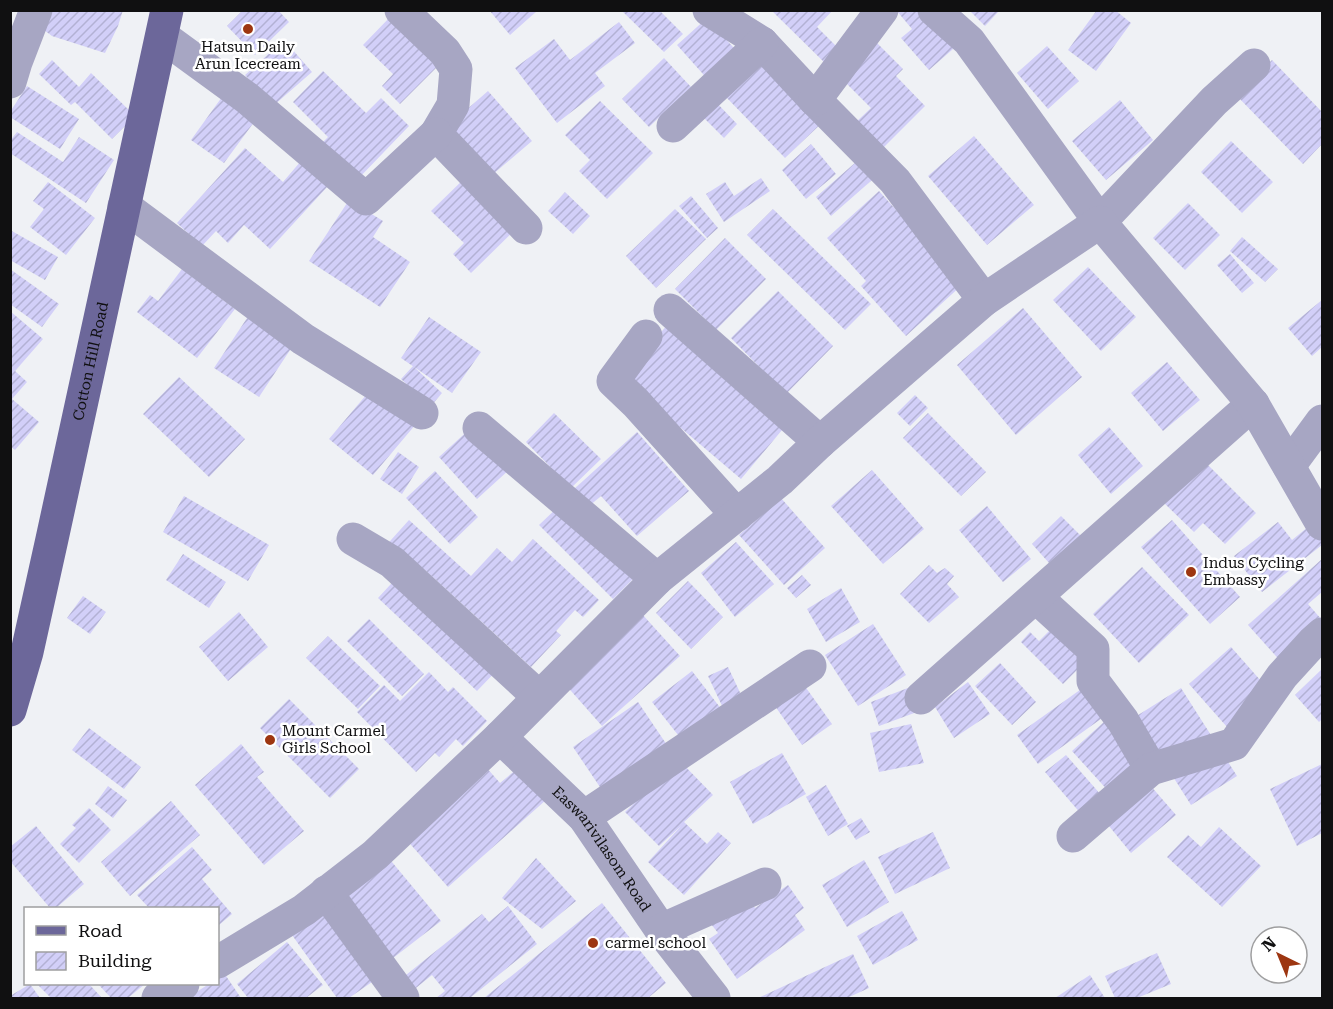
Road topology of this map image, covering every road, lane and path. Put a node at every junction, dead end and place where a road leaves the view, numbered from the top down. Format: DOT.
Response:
graph roads {
  1 [pos="36,10"];
  2 [pos="401,10"];
  3 [pos="709,10"];
  4 [pos="882,10"];
  5 [pos="934,10"];
  6 [pos="164,23"];
  7 [pos="762,43"];
  8 [pos="1254,65"];
  9 [pos="12,68"];
  10 [pos="815,100"];
  11 [pos="673,126"];
  12 [pos="436,134"];
  13 [pos="124,206"];
  14 [pos="1100,222"];
  15 [pos="526,228"];
  16 [pos="984,300"];
  17 [pos="670,310"];
  18 [pos="646,336"];
  19 [pos="1253,404"];
  20 [pos="422,413"];
  21 [pos="1323,421"];
  22 [pos="479,428"];
  23 [pos="820,442"];
  24 [pos="1289,466"];
  25 [pos="737,515"];
  26 [pos="1323,524"];
  27 [pos="352,538"];
  28 [pos="657,579"];
  29 [pos="1036,597"];
  30 [pos="1323,634"];
  31 [pos="810,666"];
  32 [pos="539,697"];
  33 [pos="921,698"];
  34 [pos="10,710"];
  35 [pos="500,737"];
  36 [pos="1151,768"];
  37 [pos="584,817"];
  38 [pos="1073,836"];
  39 [pos="765,884"];
  40 [pos="326,892"];
  41 [pos="661,930"];
  42 [pos="219,961"];
  43 [pos="181,985"];
  44 [pos="158,999"];
  45 [pos="404,999"];
  46 [pos="714,999"];
  1 -- 9 [label="street"];
  2 -- 12 [label="street"];
  3 -- 7 [label="street"];
  4 -- 10 [label="street"];
  5 -- 14 [label="street"];
  6 -- 12 [label="street"];
  6 -- 13 [label="main road, Cotton Hill Road"];
  7 -- 10 [label="street"];
  7 -- 11 [label="street"];
  8 -- 14 [label="street"];
  10 -- 16 [label="street"];
  12 -- 15 [label="street"];
  13 -- 20 [label="street"];
  13 -- 34 [label="main road, Cotton Hill Road"];
  14 -- 16 [label="street"];
  14 -- 19 [label="street"];
  16 -- 23 [label="street"];
  17 -- 23 [label="street"];
  18 -- 25 [label="street"];
  19 -- 24 [label="street"];
  19 -- 29 [label="street"];
  21 -- 24 [label="street"];
  22 -- 28 [label="street"];
  23 -- 25 [label="street"];
  24 -- 26 [label="street"];
  25 -- 28 [label="street"];
  27 -- 32 [label="street"];
  28 -- 32 [label="street"];
  29 -- 33 [label="street"];
  29 -- 36 [label="street"];
  30 -- 36 [label="street"];
  31 -- 37 [label="street"];
  32 -- 35 [label="street"];
  35 -- 37 [label="street, Easwarivilasom Road"];
  35 -- 40 [label="street"];
  36 -- 38 [label="street"];
  37 -- 41 [label="street, Easwarivilasom Road"];
  39 -- 41 [label="street"];
  40 -- 42 [label="street"];
  40 -- 45 [label="street"];
  41 -- 46 [label="street, Easwarivilasom Road"];
  43 -- 44 [label="street"];
}
